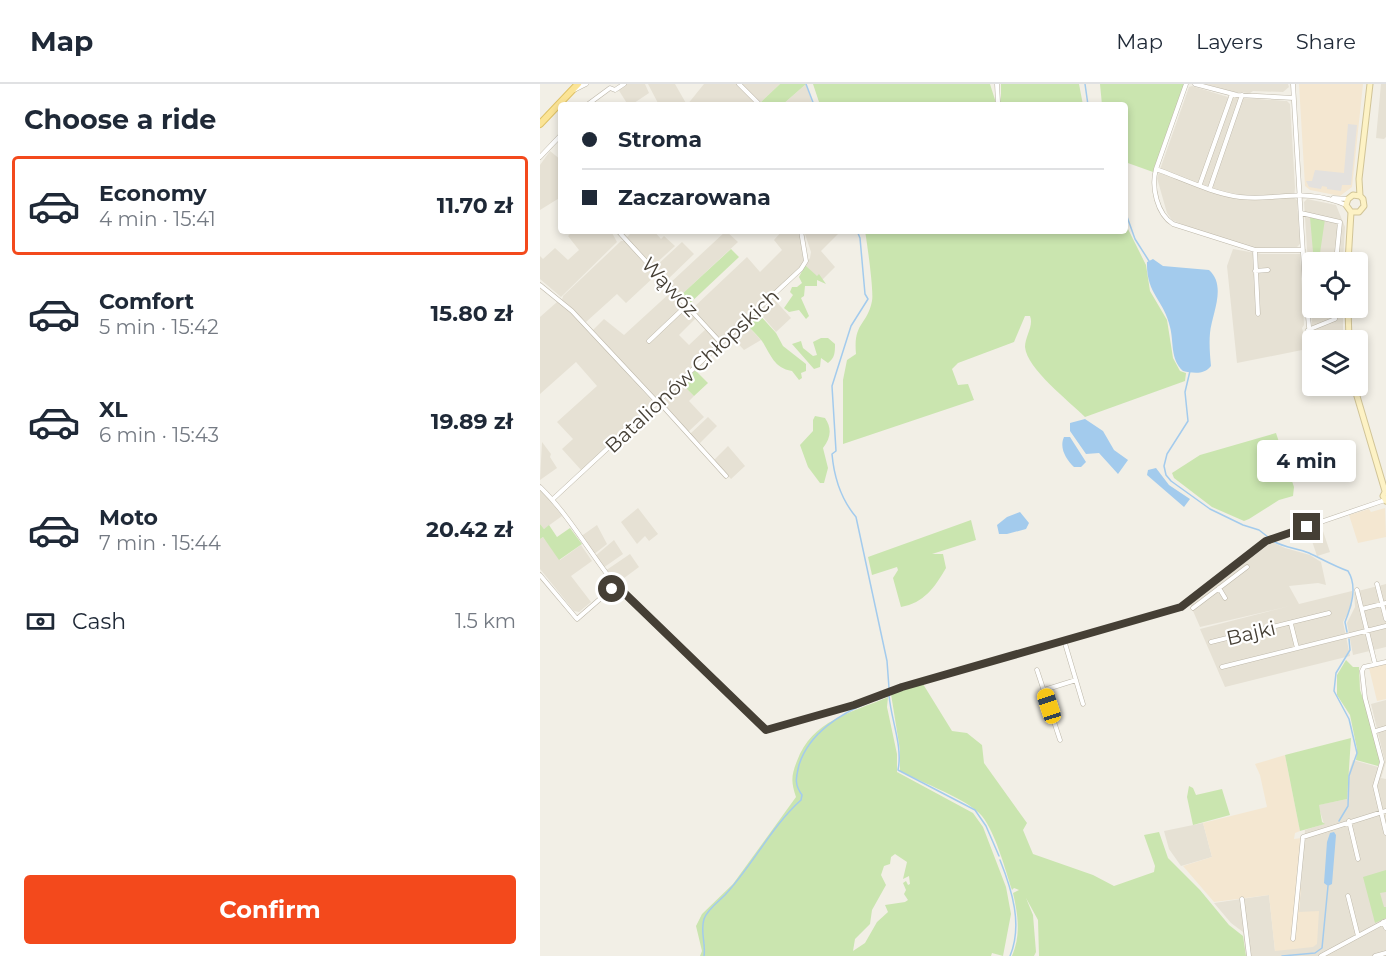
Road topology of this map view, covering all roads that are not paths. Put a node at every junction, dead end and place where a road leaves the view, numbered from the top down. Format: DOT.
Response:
graph roads {
  1 [pos="578,84"];
  2 [pos="586,84"];
  3 [pos="624,84"];
  4 [pos="739,84"];
  5 [pos="995,84"];
  6 [pos="1186,84"];
  7 [pos="1195,84"];
  8 [pos="1293,84"];
  9 [pos="1370,84"];
  10 [pos="608,86"];
  11 [pos="572,91"];
  12 [pos="1232,94"];
  13 [pos="1242,96"];
  14 [pos="1294,98"];
  15 [pos="561,102"];
  16 [pos="590,102"];
  17 [pos="757,102"];
  18 [pos="998,102"];
  19 [pos="558,105"];
  20 [pos="540,124"];
  21 [pos="558,138"];
  22 [pos="540,157"];
  23 [pos="1156,169"];
  24 [pos="1359,179"];
  25 [pos="1200,184"];
  26 [pos="1210,188"];
  27 [pos="1299,194"];
  28 [pos="1360,196"];
  29 [pos="1349,200"];
  30 [pos="1300,213"];
  31 [pos="1354,213"];
  32 [pos="621,234"];
  33 [pos="802,234"];
  34 [pos="1255,250"];
  35 [pos="1303,250"];
  36 [pos="1337,252"];
  37 [pos="1349,252"];
  38 [pos="1268,270"];
  39 [pos="1255,271"];
  40 [pos="540,285"];
  41 [pos="687,305"];
  42 [pos="1258,314"];
  43 [pos="1335,318"];
  44 [pos="1308,330"];
  45 [pos="649,341"];
  46 [pos="721,343"];
  47 [pos="1357,396"];
  48 [pos="659,403"];
  49 [pos="726,476"];
  50 [pos="1384,481"];
  51 [pos="540,487"];
  52 [pos="1385,496"];
  53 [pos="553,499"];
  54 [pos="1247,567"];
  55 [pos="540,575"];
  56 [pos="1377,584"];
  57 [pos="616,585"];
  58 [pos="1219,588"];
  59 [pos="1357,590"];
  60 [pos="1225,598"];
  61 [pos="1384,604"];
  62 [pos="1193,608"];
  63 [pos="1362,609"];
  64 [pos="1329,613"];
  65 [pos="1386,619"];
  66 [pos="1291,624"];
  67 [pos="1386,626"];
  68 [pos="1367,631"];
  69 [pos="1064,640"];
  70 [pos="1211,642"];
  71 [pos="1298,648"];
  72 [pos="1386,662"];
  73 [pos="1375,664"];
  74 [pos="1221,667"];
  75 [pos="1037,670"];
  76 [pos="1076,680"];
  77 [pos="1044,690"];
  78 [pos="1083,705"];
  79 [pos="1386,728"];
  80 [pos="1376,730"];
  81 [pos="1060,740"];
  82 [pos="1383,811"];
  83 [pos="1349,821"];
  84 [pos="1386,833"];
  85 [pos="1358,859"];
  86 [pos="1348,896"];
  87 [pos="1242,899"];
  88 [pos="1384,921"];
  89 [pos="1386,928"];
  90 [pos="1359,936"];
  91 [pos="1293,939"];
  92 [pos="1386,953"];
  93 [pos="1249,956"];
  94 [pos="1321,956"];
  95 [pos="1375,956"];
  1 -- 11 [label="main road"];
  2 -- 11 [label="street"];
  3 -- 10 [label="street"];
  4 -- 17 [label="street"];
  5 -- 18 [label="street"];
  6 -- 23 [label="street"];
  7 -- 12 [label="street"];
  8 -- 14 [label="street"];
  9 -- 24 [label="main road"];
  10 -- 16 [label="street"];
  11 -- 15 [label="main road"];
  12 -- 13 [label="street"];
  12 -- 25 [label="street"];
  13 -- 14 [label="street"];
  13 -- 26 [label="street"];
  14 -- 27 [label="street"];
  19 -- 20 [label="main road"];
  21 -- 22 [label="street"];
  23 -- 25 [label="street"];
  23 -- 34 [label="street"];
  24 -- 28 [label="main road"];
  24 -- 29 [label="main road"];
  25 -- 26 [label="street"];
  26 -- 27 [label="street"];
  27 -- 29 [label="street"];
  27 -- 30 [label="street"];
  28 -- 29 [label="main road"];
  28 -- 31 [label="main road"];
  29 -- 31 [label="main road"];
  30 -- 35 [label="street"];
  30 -- 36 [label="street"];
  31 -- 37 [label="main road"];
  32 -- 41 [label="street, Wąwóz"];
  33 -- 46 [label="street, Batalionów Chłopskich"];
  34 -- 35 [label="street"];
  34 -- 39 [label="street"];
  35 -- 44 [label="street"];
  38 -- 39 [label="street"];
  39 -- 42 [label="street"];
  40 -- 48 [label="street"];
  41 -- 45 [label="street"];
  41 -- 46 [label="street, Wąwóz"];
  43 -- 44 [label="street"];
  46 -- 48 [label="street, Batalionów Chłopskich"];
  47 -- 50 [label="main road"];
  48 -- 49 [label="street"];
  48 -- 53 [label="street, Batalionów Chłopskich"];
  50 -- 52 [label="main road"];
  51 -- 53 [label="street"];
  52 -- 69 [label="street"];
  53 -- 57 [label="street"];
  54 -- 58 [label="street"];
  55 -- 57 [label="street"];
  56 -- 61 [label="street"];
  57 -- 69 [label="street"];
  58 -- 60 [label="street"];
  58 -- 62 [label="street"];
  59 -- 63 [label="street"];
  61 -- 63 [label="street"];
  61 -- 65 [label="street"];
  63 -- 68 [label="street"];
  64 -- 66 [label="street, Bajki"];
  66 -- 70 [label="street, Bajki"];
  66 -- 71 [label="street, Bajki"];
  67 -- 68 [label="street, Bajki"];
  68 -- 71 [label="street, Bajki"];
  68 -- 73 [label="street"];
  69 -- 76 [label="street"];
  71 -- 74 [label="street, Bajki"];
  72 -- 73 [label="street"];
  73 -- 80 [label="street"];
  75 -- 77 [label="street"];
  76 -- 77 [label="street"];
  76 -- 78 [label="street"];
  77 -- 81 [label="street"];
  79 -- 80 [label="street"];
  80 -- 82 [label="street"];
  82 -- 83 [label="street"];
  82 -- 84 [label="street"];
  83 -- 85 [label="street"];
  83 -- 91 [label="street"];
  86 -- 90 [label="street"];
  87 -- 93 [label="street"];
  88 -- 89 [label="street"];
  88 -- 90 [label="street"];
  90 -- 94 [label="street"];
  92 -- 95 [label="street"];
}
